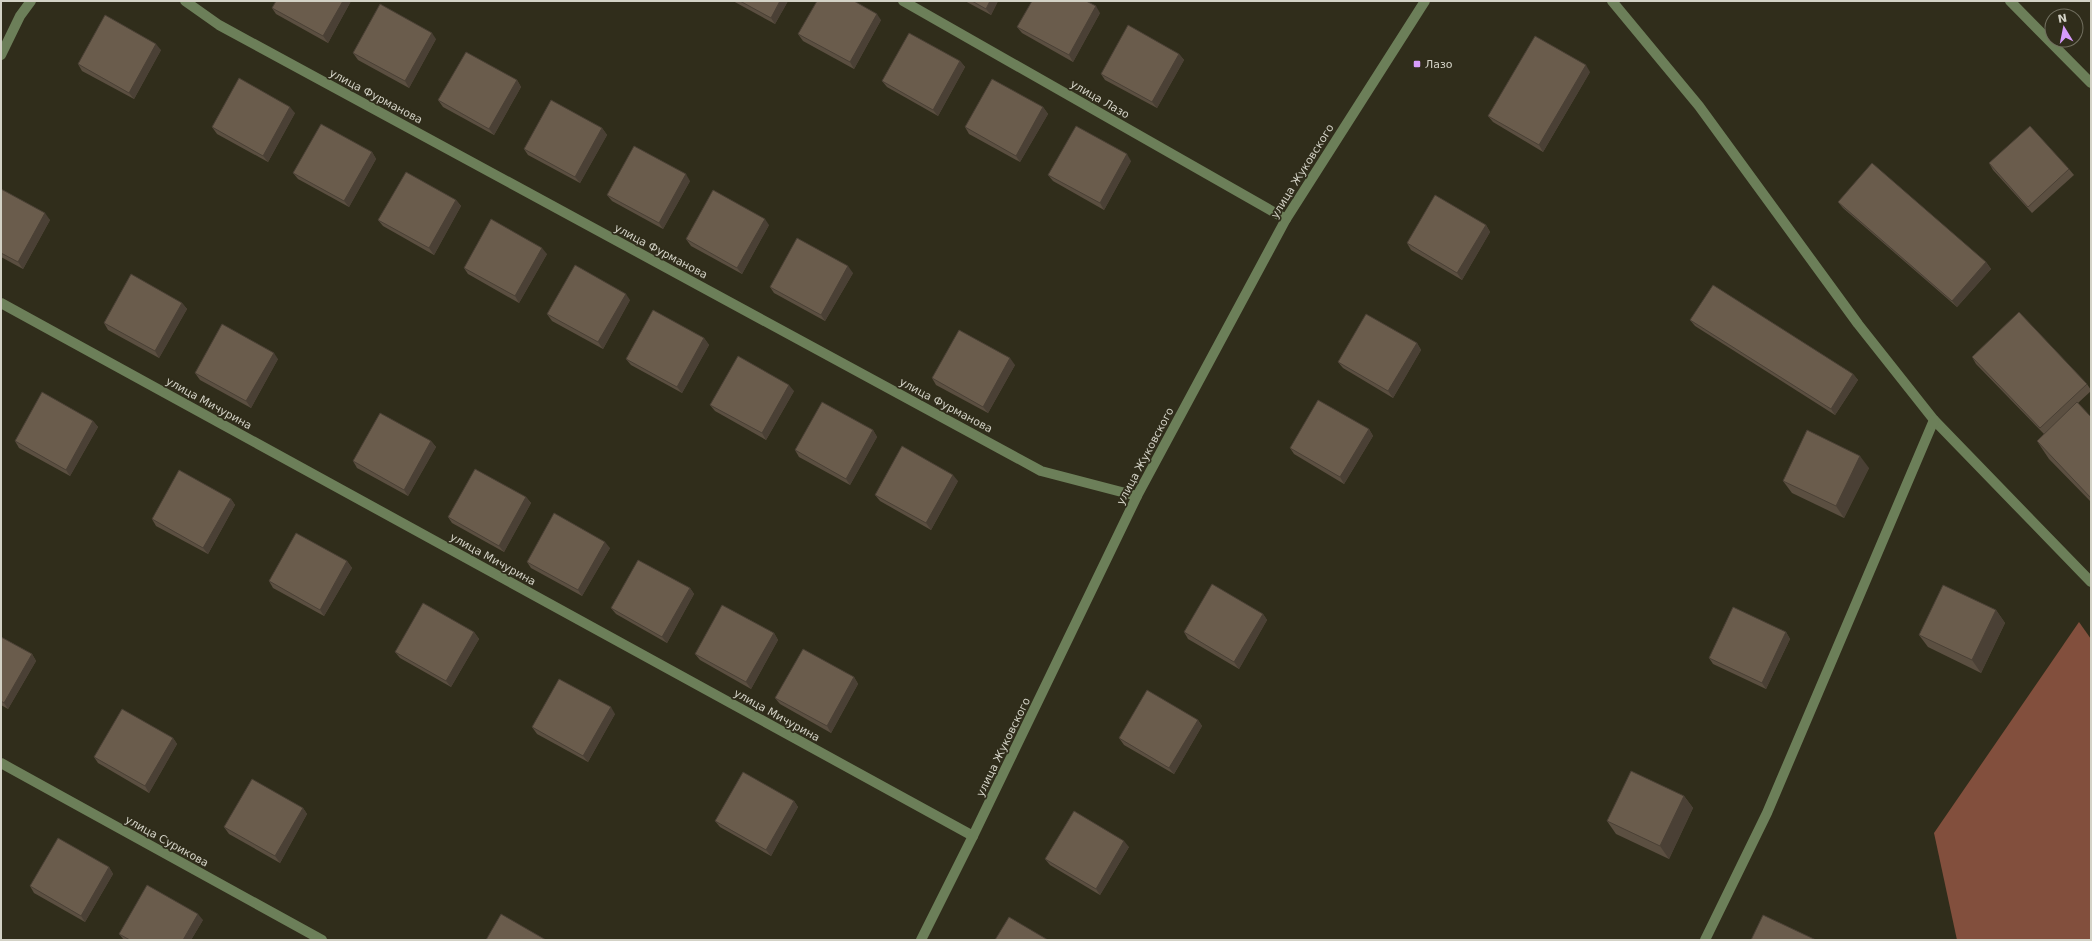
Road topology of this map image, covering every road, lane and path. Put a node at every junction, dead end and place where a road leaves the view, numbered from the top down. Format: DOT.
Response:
graph roads {
  1 [pos="31,1"];
  2 [pos="185,1"];
  3 [pos="903,1"];
  4 [pos="1425,1"];
  5 [pos="1612,1"];
  6 [pos="2010,1"];
  7 [pos="1,54"];
  8 [pos="2091,82"];
  9 [pos="1286,219"];
  10 [pos="1,303"];
  11 [pos="1934,420"];
  12 [pos="1136,496"];
  13 [pos="2091,582"];
  14 [pos="1,763"];
  15 [pos="973,836"];
  16 [pos="322,940"];
  17 [pos="921,940"];
  18 [pos="1705,940"];
  1 -- 7 [label="street"];
  2 -- 12 [label="street, улица Фурманова"];
  3 -- 9 [label="street, улица Лазо"];
  4 -- 9 [label="street, улица Жуковского"];
  5 -- 11 [label="street"];
  6 -- 8 [label="street"];
  9 -- 12 [label="street, улица Жуковского"];
  10 -- 15 [label="street, улица Мичурина"];
  11 -- 13 [label="street"];
  11 -- 18 [label="street"];
  12 -- 15 [label="street, улица Жуковского"];
  14 -- 16 [label="street, улица Сурикова"];
  15 -- 17 [label="street, улица Жуковского"];
}
